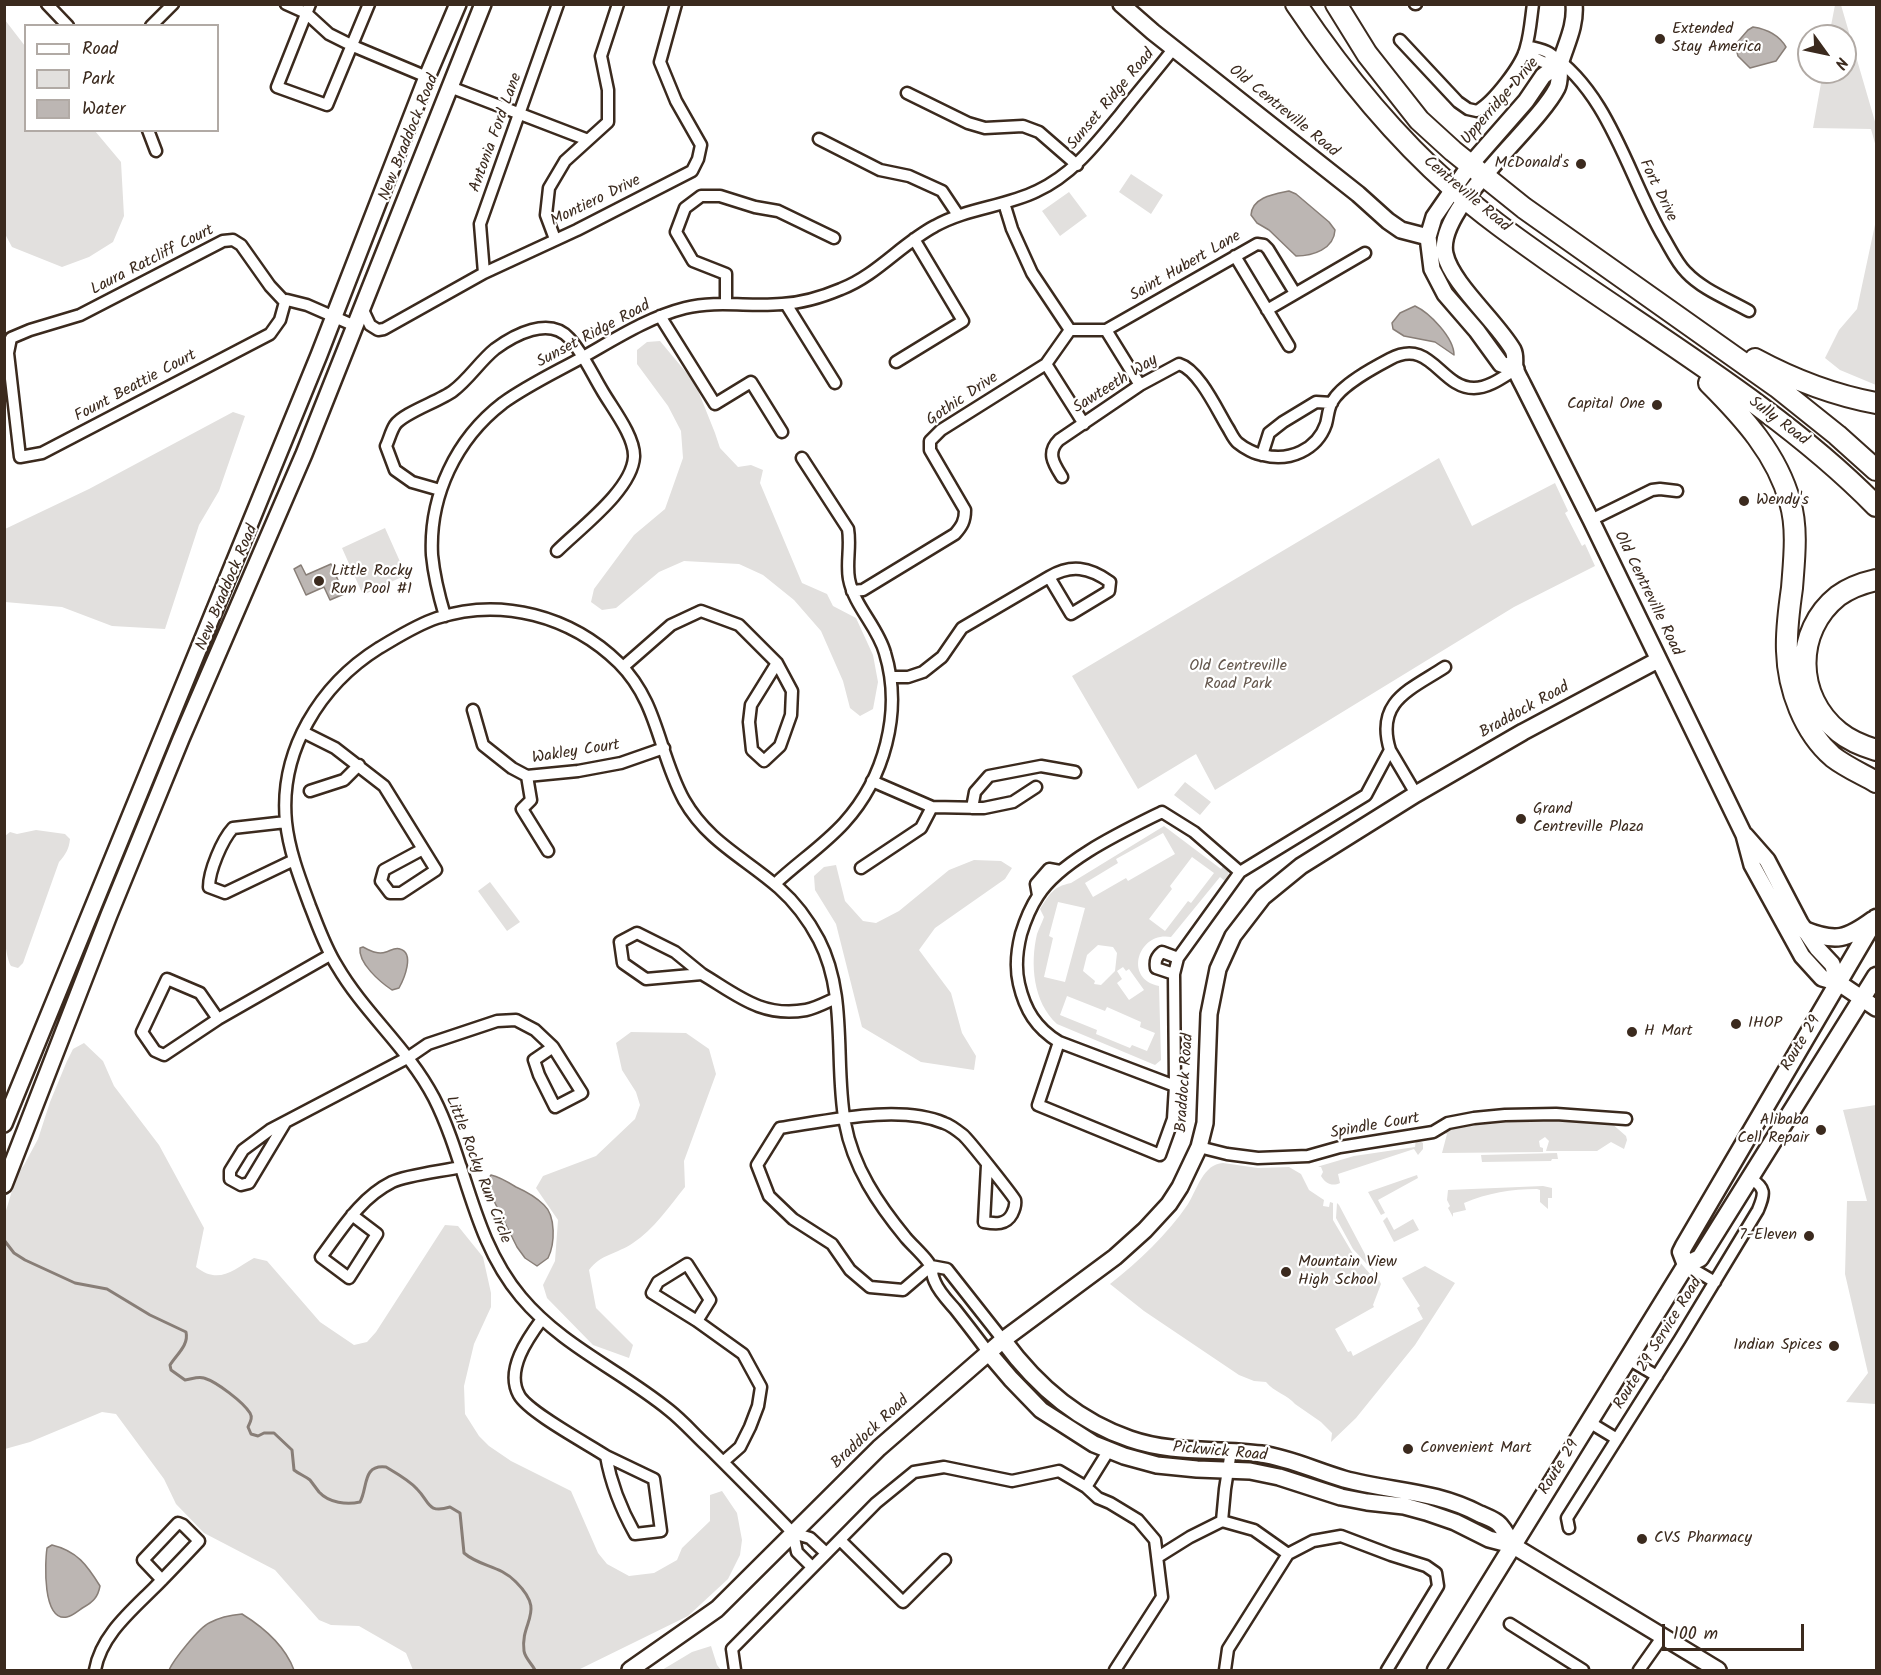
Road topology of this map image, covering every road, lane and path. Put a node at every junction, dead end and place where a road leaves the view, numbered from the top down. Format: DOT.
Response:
graph roads {
  1 [pos="47,4"];
  2 [pos="173,4"];
  3 [pos="286,4"];
  4 [pos="369,4"];
  5 [pos="458,4"];
  6 [pos="483,4"];
  7 [pos="558,4"];
  8 [pos="618,4"];
  9 [pos="676,4"];
  10 [pos="1121,4"];
  11 [pos="1296,4"];
  12 [pos="1336,4"];
  13 [pos="1533,4"];
  14 [pos="1574,4"];
  15 [pos="308,9"];
  16 [pos="66,24"];
  17 [pos="153,24"];
  18 [pos="1401,39"];
  19 [pos="353,46"];
  20 [pos="1174,48"];
  21 [pos="1526,50"];
  22 [pos="1560,63"];
  23 [pos="427,77"];
  24 [pos="450,87"];
  25 [pos="907,93"];
  26 [pos="520,114"];
  27 [pos="149,132"];
  28 [pos="819,139"];
  29 [pos="588,140"];
  30 [pos="156,151"];
  31 [pos="1077,165"];
  32 [pos="1477,171"];
  33 [pos="1460,194"];
  34 [pos="1004,203"];
  35 [pos="958,215"];
  36 [pos="1428,237"];
  37 [pos="834,238"];
  38 [pos="555,239"];
  39 [pos="914,239"];
  40 [pos="1365,253"];
  41 [pos="1234,256"];
  42 [pos="484,273"];
  43 [pos="1295,293"];
  44 [pos="285,302"];
  45 [pos="726,303"];
  46 [pos="786,304"];
  47 [pos="362,308"];
  48 [pos="1267,310"];
  49 [pos="1749,310"];
  50 [pos="335,316"];
  51 [pos="660,316"];
  52 [pos="355,326"];
  53 [pos="1694,327"];
  54 [pos="1070,330"];
  55 [pos="1106,330"];
  56 [pos="11,338"];
  57 [pos="1289,346"];
  58 [pos="1673,347"];
  59 [pos="582,357"];
  60 [pos="896,362"];
  61 [pos="1046,364"];
  62 [pos="1516,369"];
  63 [pos="835,383"];
  64 [pos="1140,386"];
  65 [pos="1332,403"];
  66 [pos="1876,403"];
  67 [pos="1084,423"];
  68 [pos="782,432"];
  69 [pos="1262,455"];
  70 [pos="802,458"];
  71 [pos="1876,470"];
  72 [pos="1062,477"];
  73 [pos="440,490"];
  74 [pos="1677,491"];
  75 [pos="1876,506"];
  76 [pos="1591,519"];
  77 [pos="557,551"];
  78 [pos="1049,577"];
  79 [pos="1876,580"];
  80 [pos="852,591"];
  81 [pos="445,616"];
  82 [pos="1658,660"];
  83 [pos="777,663"];
  84 [pos="623,667"];
  85 [pos="1445,667"];
  86 [pos="892,677"];
  87 [pos="473,710"];
  88 [pos="303,732"];
  89 [pos="664,748"];
  90 [pos="1390,750"];
  91 [pos="1876,750"];
  92 [pos="358,765"];
  93 [pos="1075,772"];
  94 [pos="527,776"];
  95 [pos="872,781"];
  96 [pos="1876,782"];
  97 [pos="1036,787"];
  98 [pos="310,791"];
  99 [pos="1416,794"];
  100 [pos="932,807"];
  101 [pos="972,808"];
  102 [pos="286,822"];
  103 [pos="1744,835"];
  104 [pos="423,849"];
  105 [pos="548,851"];
  106 [pos="294,860"];
  107 [pos="861,868"];
  108 [pos="1240,872"];
  109 [pos="775,884"];
  110 [pos="1876,918"];
  111 [pos="1804,930"];
  112 [pos="330,955"];
  113 [pos="1178,958"];
  114 [pos="702,974"];
  115 [pos="1174,974"];
  116 [pos="1876,976"];
  117 [pos="1839,983"];
  118 [pos="836,998"];
  119 [pos="1869,1003"];
  120 [pos="218,1019"];
  121 [pos="1059,1042"];
  122 [pos="553,1047"];
  123 [pos="409,1057"];
  124 [pos="1175,1086"];
  125 [pos="844,1118"];
  126 [pos="1626,1119"];
  127 [pos="285,1123"];
  128 [pos="4,1124"];
  129 [pos="1199,1148"];
  130 [pos="987,1165"];
  131 [pos="461,1167"];
  132 [pos="1750,1178"];
  133 [pos="4,1185"];
  134 [pos="352,1215"];
  135 [pos="1686,1265"];
  136 [pos="932,1266"];
  137 [pos="1715,1282"];
  138 [pos="542,1319"];
  139 [pos="697,1321"];
  140 [pos="1003,1340"];
  141 [pos="988,1352"];
  142 [pos="1628,1359"];
  143 [pos="1657,1376"];
  144 [pos="1589,1422"];
  145 [pos="1617,1439"];
  146 [pos="1109,1450"];
  147 [pos="1231,1451"];
  148 [pos="606,1455"];
  149 [pos="723,1462"];
  150 [pos="1227,1470"];
  151 [pos="1086,1487"];
  152 [pos="1222,1521"];
  153 [pos="1569,1528"];
  154 [pos="793,1533"];
  155 [pos="840,1540"];
  156 [pos="1512,1545"];
  157 [pos="826,1553"];
  158 [pos="1288,1554"];
  159 [pos="1158,1557"];
  160 [pos="945,1560"];
  161 [pos="812,1567"];
  162 [pos="162,1580"];
  163 [pos="1510,1624"];
  164 [pos="1663,1636"];
  165 [pos="95,1671"];
  166 [pos="630,1671"];
  167 [pos="735,1671"];
  168 [pos="1115,1671"];
  169 [pos="1225,1671"];
  170 [pos="1387,1671"];
  171 [pos="1436,1671"];
  172 [pos="1583,1671"];
  173 [pos="1639,1671"];
  174 [pos="1718,1671"];
  1 -- 16 [label="street"];
  2 -- 17 [label="street"];
  3 -- 15 [label="street"];
  4 -- 19 [label="street"];
  5 -- 23 [label="street, New Braddock Road"];
  6 -- 24 [label="street, New Braddock Road"];
  7 -- 26 [label="street, Antonia Ford Lane"];
  8 -- 29 [label="street"];
  9 -- 38 [label="street, Montiero Drive"];
  10 -- 20 [label="street, Old Centreville Road"];
  11 -- 33 [label="highway, Centreville Road"];
  12 -- 32 [label="highway, Centreville Road"];
  13 -- 21 [label="street"];
  14 -- 22 [label="street, Upperridge Drive"];
  15 -- 19 [label="street"];
  15 -- 19 [label="street"];
  18 -- 21 [label="street"];
  19 -- 23 [label="street"];
  20 -- 31 [label="street, Sunset Ridge Road"];
  20 -- 36 [label="street, Old Centreville Road"];
  21 -- 22 [label="street"];
  22 -- 32 [label="street, Upperridge Drive"];
  22 -- 49 [label="street, Fort Drive"];
  23 -- 50 [label="street, New Braddock Road"];
  24 -- 26 [label="street"];
  24 -- 47 [label="street, New Braddock Road"];
  25 -- 31 [label="street"];
  26 -- 29 [label="street"];
  26 -- 42 [label="street, Antonia Ford Lane"];
  27 -- 30 [label="street"];
  28 -- 35 [label="street"];
  29 -- 38 [label="street"];
  31 -- 34 [label="street, Sunset Ridge Road"];
  32 -- 33 [label="street, Old Centreville Road"];
  32 -- 53 [label="highway, Centreville Road"];
  33 -- 36 [label="street, Old Centreville Road"];
  33 -- 58 [label="highway, Centreville Road"];
  33 -- 62 [label="street, Old Centreville Road"];
  34 -- 35 [label="street, Sunset Ridge Road"];
  34 -- 54 [label="street"];
  35 -- 39 [label="street, Sunset Ridge Road"];
  36 -- 62 [label="street, Old Centreville Road"];
  37 -- 45 [label="street"];
  38 -- 42 [label="street, Montiero Drive"];
  39 -- 46 [label="street, Sunset Ridge Road"];
  39 -- 60 [label="street"];
  40 -- 43 [label="street"];
  41 -- 43 [label="street, Saint Hubert Lane"];
  41 -- 48 [label="street"];
  41 -- 55 [label="street, Saint Hubert Lane"];
  42 -- 47 [label="street, Montiero Drive"];
  43 -- 48 [label="street"];
  44 -- 50 [label="street"];
  44 -- 56 [label="street, Laura Ratcliff Court"];
  44 -- 56 [label="street, Fount Beattie Court"];
  45 -- 46 [label="street, Sunset Ridge Road"];
  45 -- 51 [label="street, Sunset Ridge Road"];
  46 -- 63 [label="street"];
  47 -- 52 [label="street, New Braddock Road"];
  48 -- 57 [label="street"];
  50 -- 52 [label="street"];
  50 -- 128 [label="street, New Braddock Road"];
  51 -- 59 [label="street, Sunset Ridge Road"];
  51 -- 68 [label="street"];
  52 -- 133 [label="street, New Braddock Road"];
  53 -- 66 [label="highway"];
  53 -- 71 [label="highway, Sully Road"];
  54 -- 55 [label="street"];
  54 -- 61 [label="street, Gothic Drive"];
  55 -- 64 [label="street"];
  58 -- 75 [label="highway, Sully Road"];
  58 -- 96 [label="highway"];
  59 -- 73 [label="street, Sunset Ridge Road"];
  59 -- 73 [label="street"];
  59 -- 77 [label="street"];
  61 -- 67 [label="street"];
  61 -- 80 [label="street, Gothic Drive"];
  62 -- 65 [label="street, Sawteeth Way"];
  62 -- 76 [label="street, Old Centreville Road"];
  64 -- 67 [label="street, Sawteeth Way"];
  64 -- 69 [label="street, Sawteeth Way"];
  65 -- 69 [label="street"];
  65 -- 69 [label="street, Sawteeth Way"];
  67 -- 72 [label="street, Sawteeth Way"];
  70 -- 80 [label="street"];
  73 -- 81 [label="street, Sunset Ridge Road"];
  74 -- 76 [label="street"];
  76 -- 82 [label="street, Old Centreville Road"];
  78 -- 78 [label="street"];
  78 -- 86 [label="street"];
  79 -- 91 [label="highway"];
  80 -- 86 [label="street"];
  81 -- 84 [label="street, Little Rocky Run Circle"];
  81 -- 88 [label="street, Little Rocky Run Circle"];
  82 -- 99 [label="street, Braddock Road"];
  82 -- 103 [label="street, Old Centreville Road"];
  83 -- 83 [label="street"];
  83 -- 84 [label="street"];
  84 -- 89 [label="street, Little Rocky Run Circle"];
  85 -- 90 [label="street"];
  86 -- 95 [label="street"];
  87 -- 94 [label="street, Wakley Court"];
  88 -- 92 [label="street"];
  88 -- 102 [label="street, Little Rocky Run Circle"];
  89 -- 94 [label="street, Wakley Court"];
  89 -- 109 [label="street, Little Rocky Run Circle"];
  90 -- 99 [label="street"];
  90 -- 108 [label="street"];
  92 -- 98 [label="street"];
  92 -- 104 [label="street"];
  93 -- 101 [label="street"];
  94 -- 105 [label="street, Wakley Court"];
  95 -- 100 [label="street"];
  95 -- 109 [label="street"];
  97 -- 101 [label="street"];
  99 -- 129 [label="street, Braddock Road"];
  100 -- 101 [label="street"];
  100 -- 107 [label="street"];
  102 -- 106 [label="street, Little Rocky Run Circle"];
  102 -- 106 [label="street"];
  103 -- 111 [label="street, Old Centreville Road"];
  103 -- 117 [label="street, Old Centreville Road"];
  104 -- 104 [label="street"];
  106 -- 112 [label="street, Little Rocky Run Circle"];
  108 -- 113 [label="street"];
  108 -- 121 [label="street"];
  109 -- 118 [label="street, Little Rocky Run Circle"];
  110 -- 111 [label="main road"];
  110 -- 117 [label="main road, Route 29"];
  111 -- 117 [label="street, Old Centreville Road"];
  112 -- 120 [label="street"];
  112 -- 123 [label="street, Little Rocky Run Circle"];
  113 -- 115 [label="street"];
  113 -- 115 [label="street"];
  114 -- 114 [label="street"];
  114 -- 118 [label="street"];
  115 -- 124 [label="street"];
  116 -- 119 [label="main road, Route 29"];
  117 -- 119 [label="street, Old Centreville Road"];
  117 -- 135 [label="main road, Route 29"];
  118 -- 125 [label="street, Little Rocky Run Circle"];
  119 -- 132 [label="main road, Route 29"];
  120 -- 120 [label="street"];
  121 -- 124 [label="street"];
  121 -- 124 [label="street"];
  122 -- 122 [label="street"];
  122 -- 123 [label="street"];
  123 -- 127 [label="street"];
  123 -- 131 [label="street, Little Rocky Run Circle"];
  125 -- 130 [label="street"];
  125 -- 136 [label="street, Little Rocky Run Circle"];
  125 -- 136 [label="street"];
  126 -- 129 [label="street, Spindle Court"];
  127 -- 127 [label="street"];
  129 -- 140 [label="street, Braddock Road"];
  130 -- 130 [label="street"];
  131 -- 134 [label="street"];
  131 -- 138 [label="street, Little Rocky Run Circle"];
  132 -- 135 [label="main road, Route 29"];
  132 -- 137 [label="street, Route 29 Service Road"];
  134 -- 134 [label="street"];
  135 -- 137 [label="street"];
  135 -- 142 [label="main road, Route 29"];
  136 -- 140 [label="street, Little Rocky Run Circle"];
  136 -- 141 [label="street, Little Rocky Run Circle"];
  137 -- 143 [label="street, Route 29 Service Road"];
  138 -- 148 [label="street"];
  138 -- 149 [label="street, Little Rocky Run Circle"];
  139 -- 139 [label="street"];
  139 -- 149 [label="street"];
  140 -- 141 [label="street, Braddock Road"];
  140 -- 147 [label="street, Pickwick Road"];
  141 -- 146 [label="street, Pickwick Road"];
  141 -- 154 [label="street, Braddock Road"];
  142 -- 143 [label="street"];
  142 -- 144 [label="main road, Route 29"];
  143 -- 145 [label="street, Route 29 Service Road"];
  144 -- 145 [label="street"];
  144 -- 156 [label="main road, Route 29"];
  145 -- 153 [label="street, Route 29 Service Road"];
  146 -- 150 [label="street, Pickwick Road"];
  146 -- 151 [label="street"];
  147 -- 150 [label="street"];
  147 -- 156 [label="street, Pickwick Road"];
  148 -- 148 [label="street"];
  149 -- 154 [label="street, Little Rocky Run Circle"];
  150 -- 152 [label="street"];
  150 -- 156 [label="street, Pickwick Road"];
  151 -- 155 [label="street"];
  151 -- 159 [label="street"];
  152 -- 158 [label="street"];
  152 -- 159 [label="street"];
  154 -- 157 [label="street"];
  154 -- 161 [label="street"];
  154 -- 166 [label="street, Braddock Road"];
  155 -- 157 [label="street"];
  155 -- 160 [label="street"];
  156 -- 164 [label="street, Pickwick Road"];
  156 -- 171 [label="main road, Route 29"];
  157 -- 161 [label="street"];
  158 -- 169 [label="street"];
  158 -- 170 [label="street"];
  159 -- 168 [label="street"];
  161 -- 167 [label="street"];
  162 -- 162 [label="street"];
  162 -- 165 [label="street"];
  163 -- 172 [label="street"];
  164 -- 173 [label="street"];
  164 -- 174 [label="street, Pickwick Road"];
}
